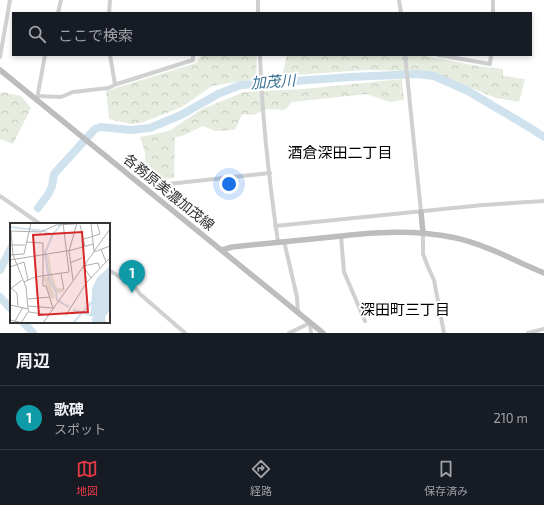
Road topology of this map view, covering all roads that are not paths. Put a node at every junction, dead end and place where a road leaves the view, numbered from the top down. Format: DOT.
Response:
graph roads {
  1 [pos="10,0"];
  2 [pos="61,0"];
  3 [pos="110,0"];
  4 [pos="258,0"];
  5 [pos="399,0"];
  6 [pos="493,0"];
  7 [pos="58,12"];
  8 [pos="109,12"];
  9 [pos="258,12"];
  10 [pos="401,12"];
  11 [pos="493,12"];
  12 [pos="45,56"];
  13 [pos="110,56"];
  14 [pos="193,56"];
  15 [pos="260,56"];
  16 [pos="444,56"];
  17 [pos="491,56"];
  18 [pos="0,57"];
  19 [pos="406,57"];
  20 [pos="0,70"];
  21 [pos="115,84"];
  22 [pos="38,98"];
  23 [pos="270,173"];
  24 [pos="159,185"];
  25 [pos="0,196"];
  26 [pos="544,201"];
  27 [pos="421,212"];
  28 [pos="39,223"];
  29 [pos="275,226"];
  30 [pos="423,233"];
  31 [pos="341,236"];
  32 [pos="281,242"];
  33 [pos="222,250"];
  34 [pos="110,271"];
  35 [pos="544,273"];
  36 [pos="298,313"];
  37 [pos="365,321"];
  38 [pos="310,323"];
  39 [pos="544,329"];
  40 [pos="185,333"];
  41 [pos="289,333"];
  42 [pos="311,333"];
  43 [pos="323,333"];
  44 [pos="444,333"];
  45 [pos="528,333"];
  1 -- 18 [label="street"];
  2 -- 7 [label="street"];
  3 -- 8 [label="street"];
  4 -- 9 [label="street"];
  5 -- 10 [label="street"];
  6 -- 11 [label="street"];
  12 -- 22 [label="street"];
  13 -- 21 [label="street"];
  14 -- 21 [label="street"];
  15 -- 23 [label="street"];
  16 -- 17 [label="street"];
  19 -- 27 [label="street"];
  20 -- 22 [label="main road, 各務原美濃加茂線"];
  21 -- 22 [label="street"];
  22 -- 33 [label="main road, 各務原美濃加茂線"];
  23 -- 24 [label="street"];
  23 -- 29 [label="street"];
  25 -- 28 [label="street"];
  26 -- 27 [label="street"];
  27 -- 29 [label="street"];
  27 -- 30 [label="main road"];
  29 -- 32 [label="street"];
  30 -- 31 [label="main road"];
  30 -- 35 [label="main road"];
  30 -- 44 [label="street"];
  31 -- 32 [label="main road"];
  31 -- 37 [label="street"];
  32 -- 33 [label="main road"];
  32 -- 36 [label="street"];
  33 -- 36 [label="main road, 各務原美濃加茂線"];
  34 -- 40 [label="street"];
  36 -- 38 [label="main road, 各務原美濃加茂線"];
  38 -- 41 [label="street"];
  38 -- 42 [label="street"];
  38 -- 43 [label="main road, 各務原美濃加茂線"];
  39 -- 45 [label="street"];
}
